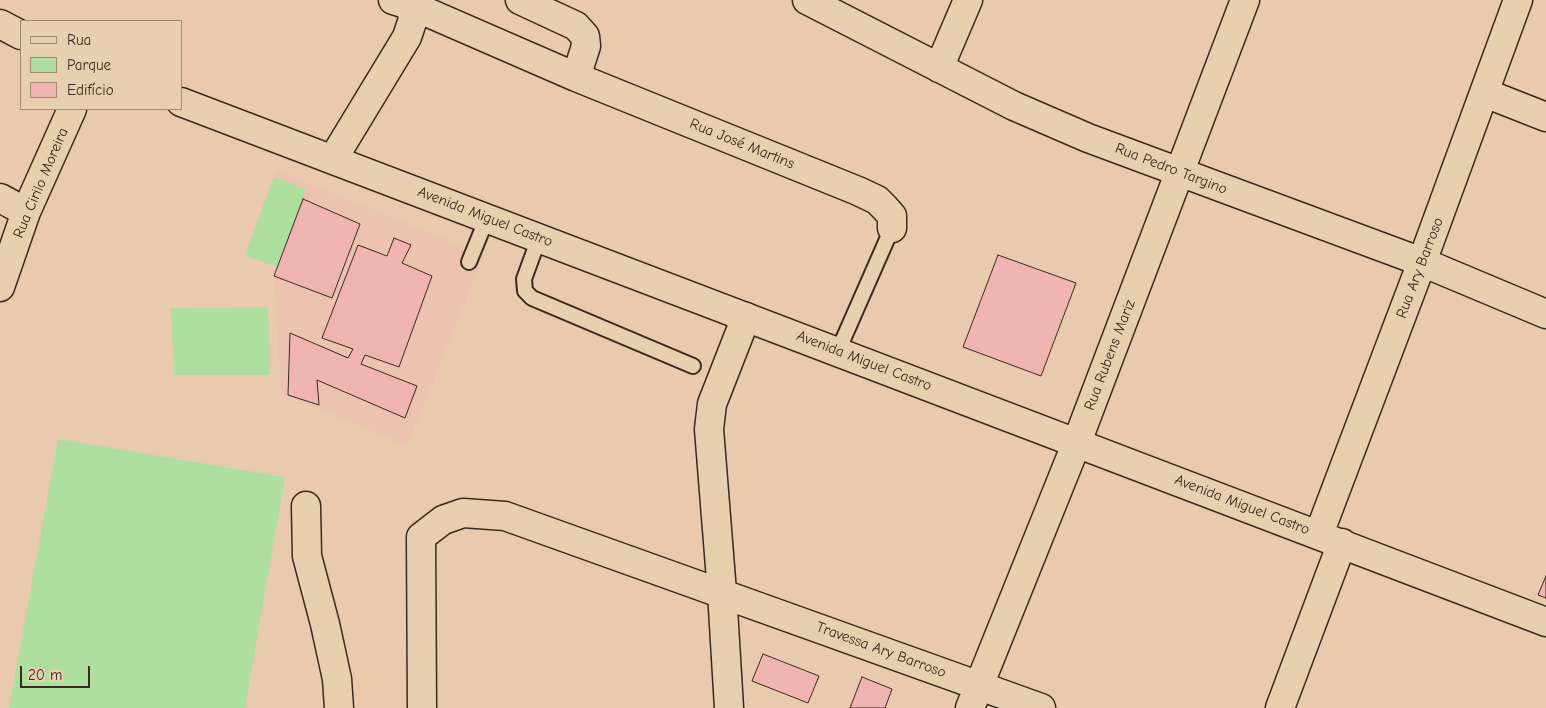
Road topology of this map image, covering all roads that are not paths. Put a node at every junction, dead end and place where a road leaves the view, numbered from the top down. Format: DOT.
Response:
graph roads {
  1 [pos="520,0"];
  2 [pos="807,0"];
  3 [pos="968,0"];
  4 [pos="1245,0"];
  5 [pos="1518,0"];
  6 [pos="408,2"];
  7 [pos="0,24"];
  8 [pos="20,34"];
  9 [pos="939,68"];
  10 [pos="576,76"];
  11 [pos="1485,93"];
  12 [pos="182,102"];
  13 [pos="72,110"];
  14 [pos="1546,117"];
  15 [pos="333,159"];
  16 [pos="1180,173"];
  17 [pos="0,198"];
  18 [pos="26,212"];
  19 [pos="486,218"];
  20 [pos="892,228"];
  21 [pos="539,238"];
  22 [pos="469,262"];
  23 [pos="1422,262"];
  24 [pos="0,287"];
  25 [pos="1546,314"];
  26 [pos="746,317"];
  27 [pos="838,351"];
  28 [pos="693,366"];
  29 [pos="1077,442"];
  30 [pos="306,506"];
  31 [pos="1331,539"];
  32 [pos="722,592"];
  33 [pos="1546,622"];
  34 [pos="974,697"];
  35 [pos="339,708"];
  36 [pos="422,708"];
  37 [pos="728,708"];
  38 [pos="1041,708"];
  39 [pos="1280,708"];
  1 -- 10 [label="street"];
  2 -- 9 [label="street, Rua Pedro Targino"];
  3 -- 9 [label="street"];
  4 -- 16 [label="street, Rua Rubens Mariz"];
  5 -- 11 [label="street, Rua Ary Barroso"];
  6 -- 10 [label="street, Rua José Martins"];
  6 -- 15 [label="street"];
  7 -- 8 [label="street"];
  9 -- 16 [label="street, Rua Pedro Targino"];
  10 -- 20 [label="street, Rua José Martins"];
  11 -- 14 [label="street"];
  11 -- 23 [label="street, Rua Ary Barroso"];
  12 -- 15 [label="street, Avenida Miguel Castro"];
  13 -- 18 [label="street, Rua Cirilo Moreira"];
  15 -- 19 [label="street, Avenida Miguel Castro"];
  16 -- 23 [label="street, Rua Pedro Targino"];
  16 -- 29 [label="street, Rua Rubens Mariz"];
  17 -- 18 [label="street"];
  18 -- 24 [label="street, Rua Cirilo Moreira"];
  19 -- 21 [label="street, Avenida Miguel Castro"];
  19 -- 22 [label="lane"];
  20 -- 27 [label="lane"];
  21 -- 26 [label="street, Avenida Miguel Castro"];
  21 -- 28 [label="lane"];
  23 -- 25 [label="street, Rua Pedro Targino"];
  23 -- 31 [label="street, Rua Ary Barroso"];
  26 -- 27 [label="street, Avenida Miguel Castro"];
  26 -- 32 [label="street"];
  27 -- 29 [label="street, Avenida Miguel Castro"];
  29 -- 31 [label="street, Avenida Miguel Castro"];
  29 -- 34 [label="street, Rua Rubens Mariz"];
  30 -- 35 [label="street"];
  31 -- 33 [label="street, Avenida Miguel Castro"];
  31 -- 39 [label="street, Rua Ary Barroso"];
  32 -- 34 [label="street, Travessa Ary Barroso"];
  32 -- 36 [label="street, Travessa Ary Barroso"];
  32 -- 37 [label="street"];
  34 -- 38 [label="street, Travessa Ary Barroso"];
}
